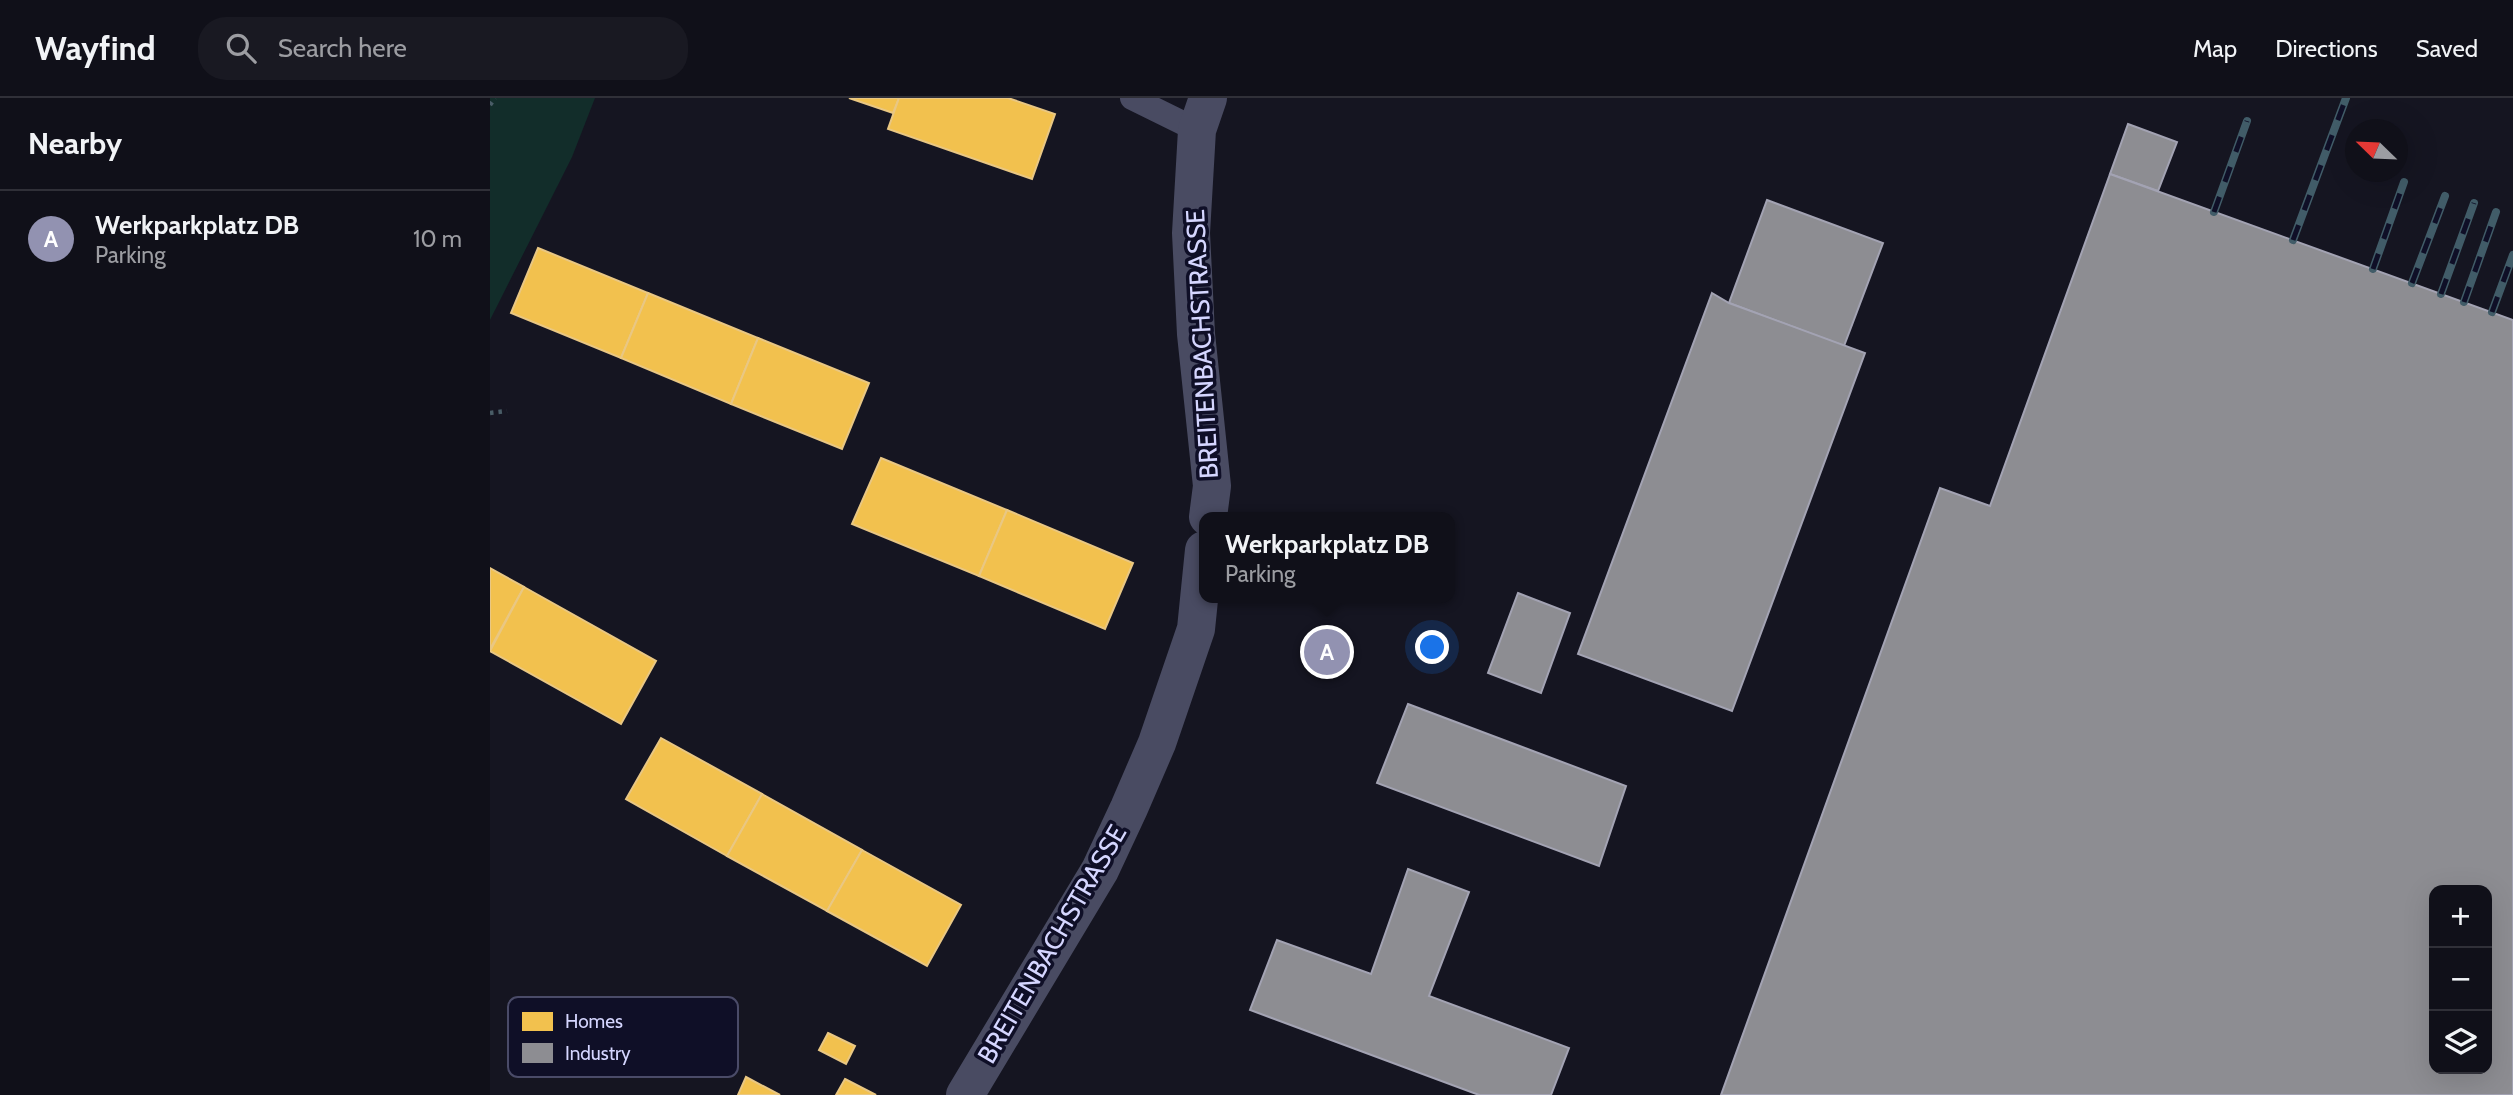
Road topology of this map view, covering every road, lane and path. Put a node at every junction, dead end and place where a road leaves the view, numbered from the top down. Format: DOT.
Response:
graph roads {
  1 [pos="495,98"];
  2 [pos="1132,98"];
  3 [pos="490,105"];
  4 [pos="1203,114"];
  5 [pos="507,411"];
  6 [pos="490,413"];
  7 [pos="1209,512"];
  8 [pos="1199,603"];
  9 [pos="965,1095"];
  1 -- 3 [label="path"];
  2 -- 4 [label="lane, BREITENBACHSTRASSE"];
  4 -- 7 [label="street, BREITENBACHSTRASSE"];
  5 -- 6 [label="path"];
  8 -- 9 [label="street, BREITENBACHSTRASSE"];
}
